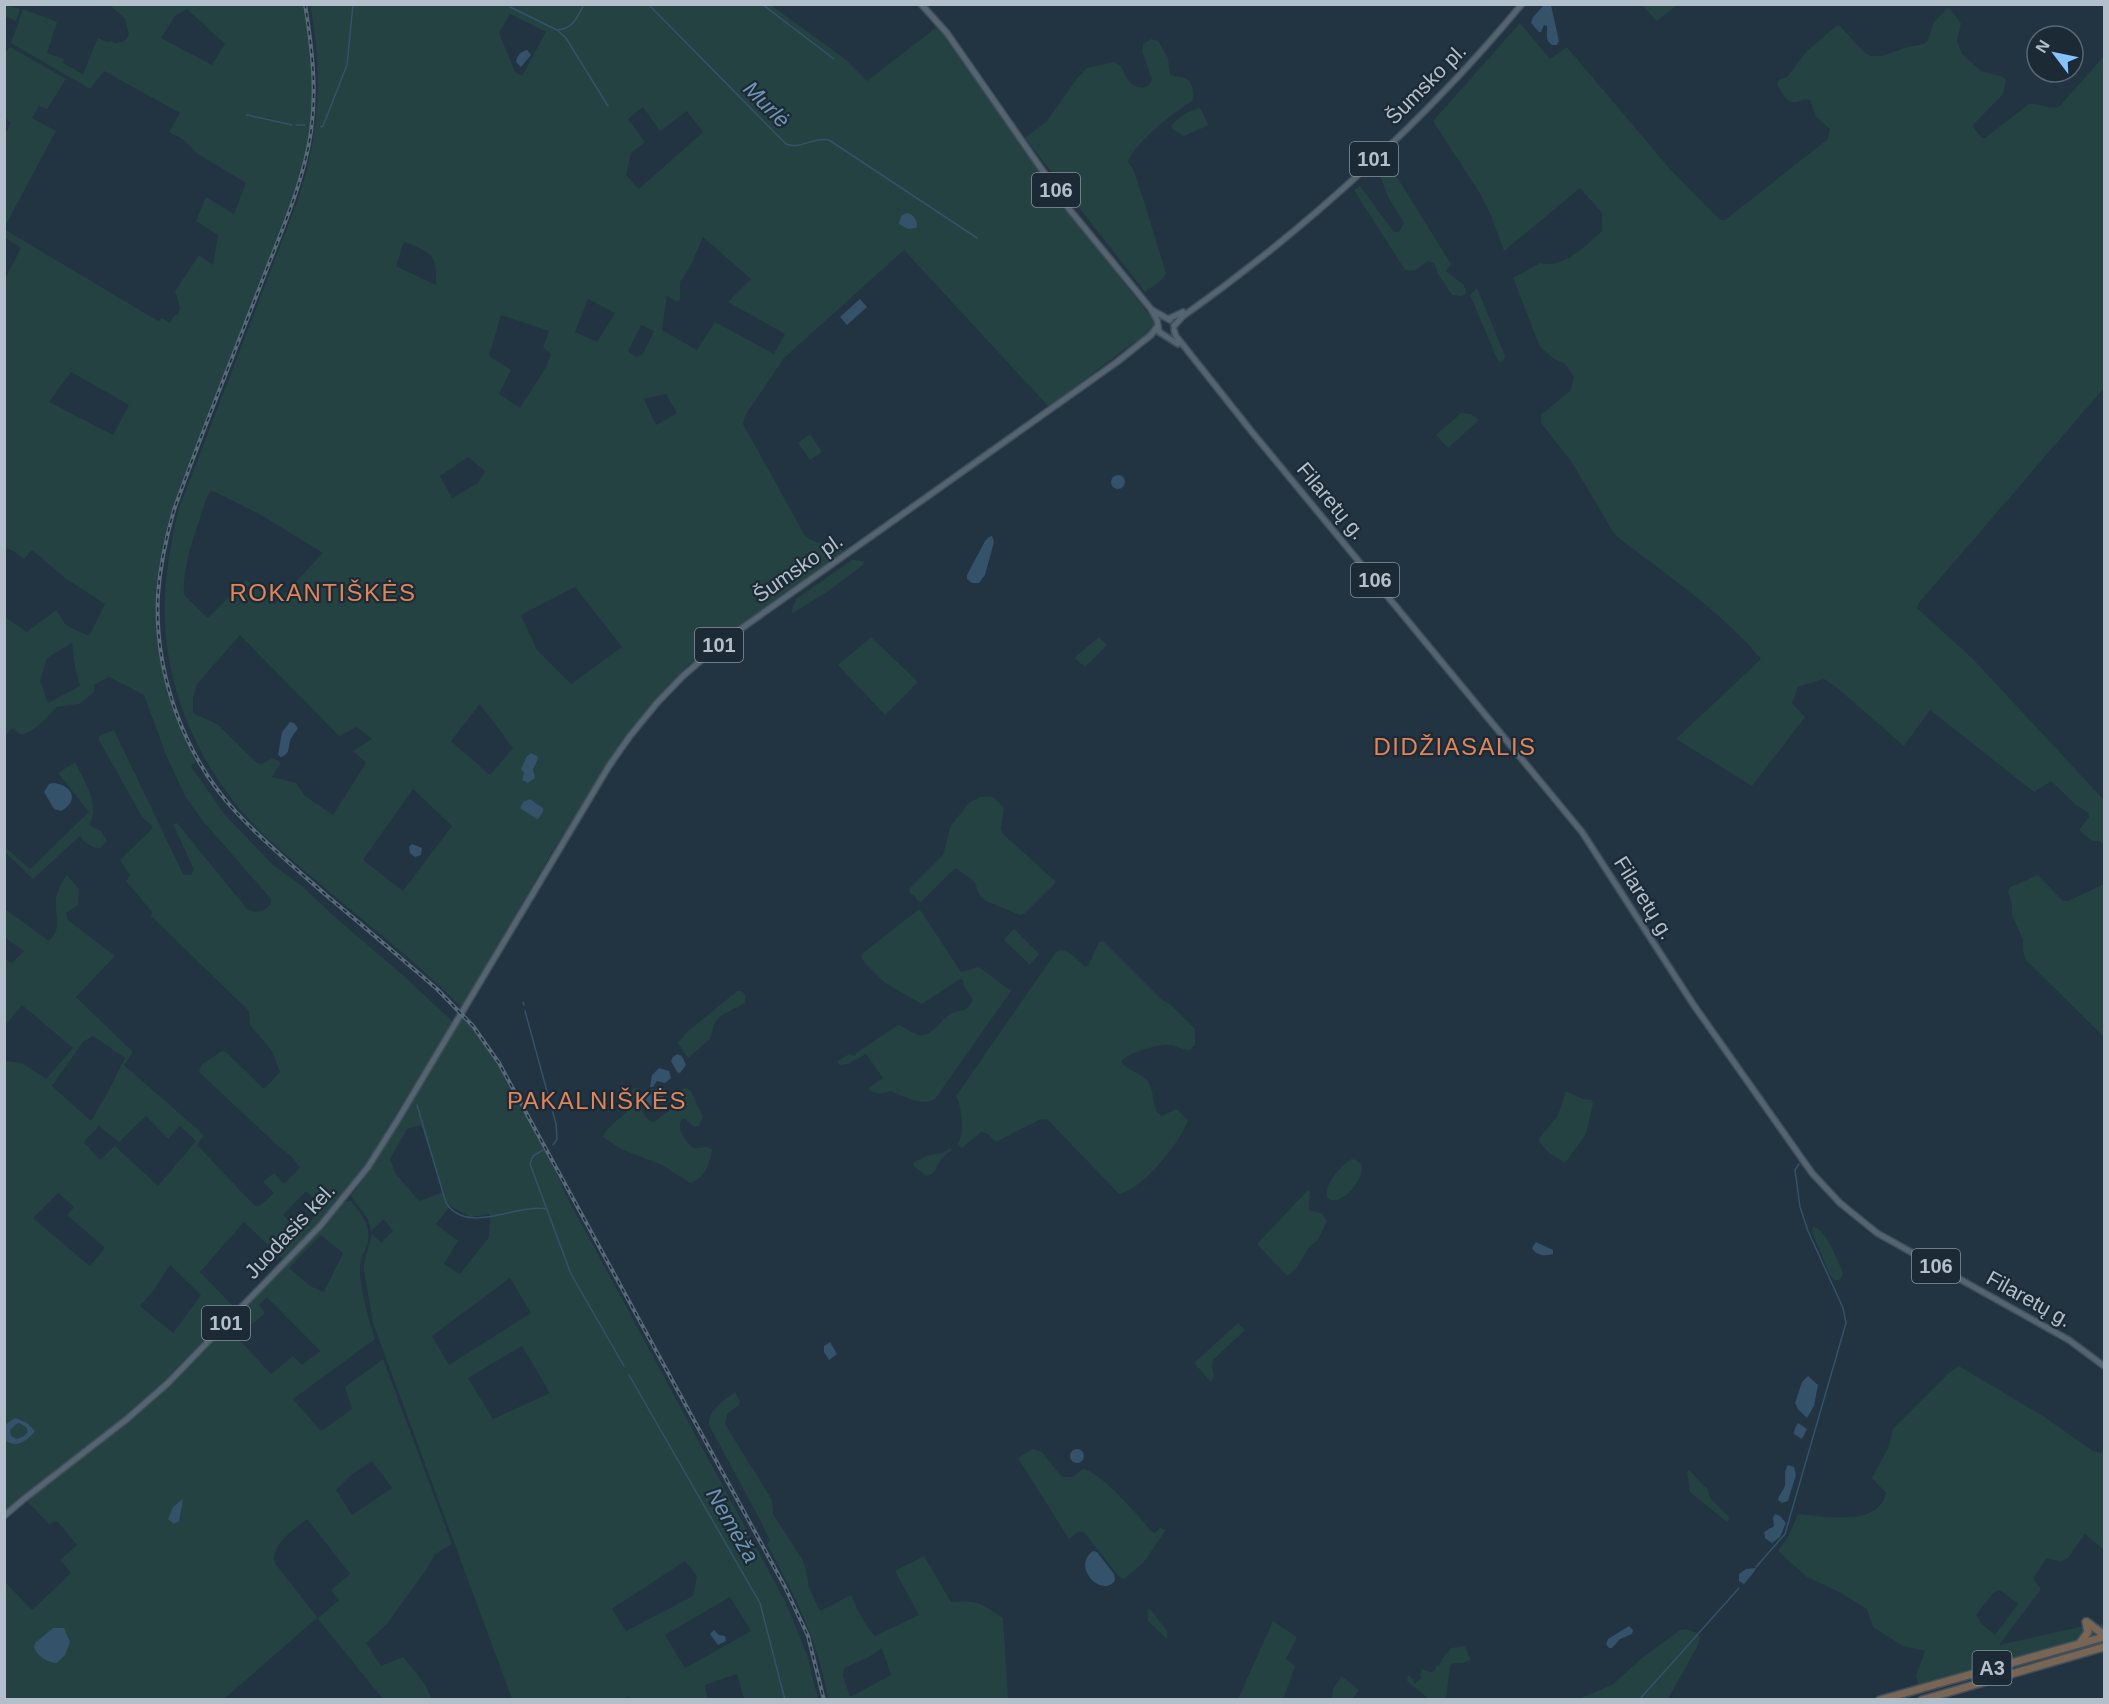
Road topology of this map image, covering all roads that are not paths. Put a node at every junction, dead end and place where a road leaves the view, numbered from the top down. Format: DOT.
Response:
graph roads {
  1 [pos="921,4"];
  2 [pos="1522,4"];
  3 [pos="1210,296"];
  4 [pos="1151,309"];
  5 [pos="1167,319"];
  6 [pos="1157,325"];
  7 [pos="1174,328"];
  8 [pos="1164,335"];
  9 [pos="1117,362"];
  10 [pos="1209,379"];
  11 [pos="461,1013"];
  12 [pos="2104,1366"];
  13 [pos="4,1516"];
  14 [pos="2104,1636"];
  15 [pos="2079,1644"];
  16 [pos="2104,1647"];
  17 [pos="1880,1700"];
  18 [pos="1922,1700"];
  1 -- 4 [label="main road, 106"];
  2 -- 3 [label="main road, Šumsko pl. / 101"];
  3 -- 5 [label="main road, Šumsko pl. / 101"];
  3 -- 7 [label="main road, Šumsko pl. / 101"];
  4 -- 5 [label="main road, 106"];
  4 -- 6 [label="main road, 106"];
  5 -- 6 [label="main road, Šumsko pl."];
  5 -- 7 [label="main road, 106"];
  6 -- 8 [label="main road, 106"];
  6 -- 9 [label="main road, Šumsko pl. / 101"];
  7 -- 8 [label="main road, Šumsko pl."];
  7 -- 10 [label="main road, Filaretų g. / 106"];
  8 -- 9 [label="main road, Šumsko pl. / 101"];
  8 -- 10 [label="main road, Filaretų g. / 106"];
  9 -- 11 [label="main road, Šumsko pl. / 101"];
  10 -- 12 [label="main road, Filaretų g. / 106"];
  11 -- 13 [label="main road, Juodasis kel. / 101"];
  14 -- 15 [label="highway, A3"];
  14 -- 15 [label="highway"];
  15 -- 17 [label="highway, A3"];
  16 -- 18 [label="highway, A3"];
}
